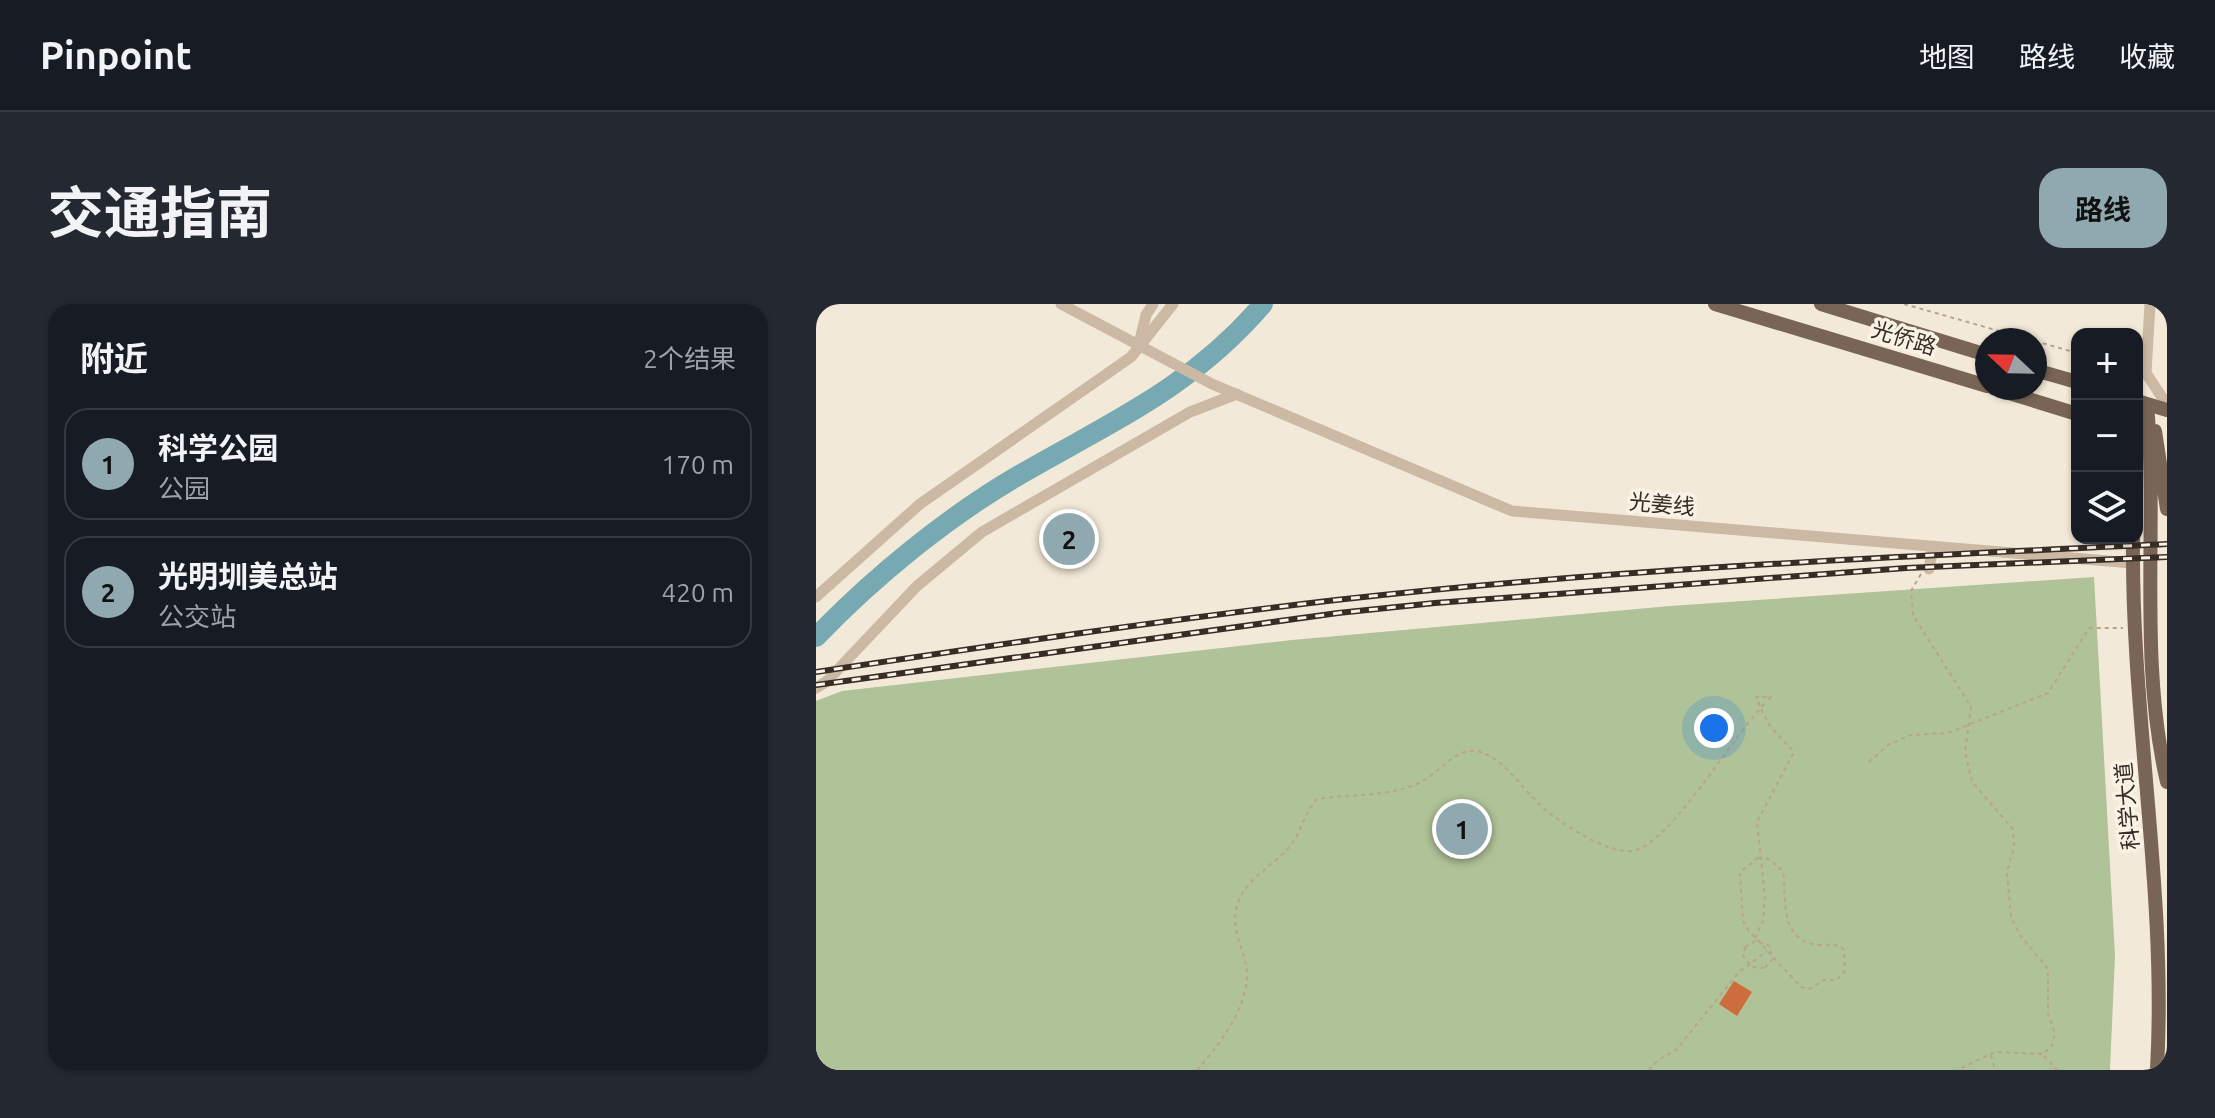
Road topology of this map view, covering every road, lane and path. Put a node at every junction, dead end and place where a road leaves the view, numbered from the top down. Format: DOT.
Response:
graph roads {
  1 [pos="1061,304"];
  2 [pos="1153,304"];
  3 [pos="1173,304"];
  4 [pos="1715,304"];
  5 [pos="1821,304"];
  6 [pos="1904,304"];
  7 [pos="2150,304"];
  8 [pos="1988,328"];
  9 [pos="2047,345"];
  10 [pos="1138,346"];
  11 [pos="1975,351"];
  12 [pos="2071,351"];
  13 [pos="2143,368"];
  14 [pos="2047,373"];
  15 [pos="2143,378"];
  16 [pos="2071,380"];
  17 [pos="1975,382"];
  18 [pos="1237,394"];
  19 [pos="2032,400"];
  20 [pos="2143,402"];
  21 [pos="2143,406"];
  22 [pos="2143,406"];
  23 [pos="2167,408"];
  24 [pos="2071,412"];
  25 [pos="2150,436"];
  26 [pos="2167,509"];
  27 [pos="2133,544"];
  28 [pos="1933,546"];
  29 [pos="2132,563"];
  30 [pos="1929,569"];
  31 [pos="816,597"];
  32 [pos="2135,629"];
  33 [pos="816,688"];
  34 [pos="1969,723"];
  35 [pos="1869,762"];
  36 [pos="2167,782"];
  37 [pos="1755,938"];
  38 [pos="1767,951"];
  39 [pos="1750,965"];
  40 [pos="1991,1054"];
  41 [pos="2043,1054"];
  42 [pos="1197,1070"];
  43 [pos="1649,1070"];
  44 [pos="1957,1070"];
  45 [pos="1995,1070"];
  46 [pos="2057,1070"];
  47 [pos="2157,1070"];
  1 -- 10 [label="street"];
  2 -- 10 [label="street"];
  3 -- 10 [label="street"];
  4 -- 17 [label="main road, 光侨路"];
  5 -- 11 [label="main road, 光侨路"];
  6 -- 8 [label="path"];
  7 -- 13 [label="street"];
  9 -- 12 [label="path"];
  10 -- 18 [label="street, 光姜线"];
  10 -- 31 [label="street"];
  14 -- 16 [label="main road"];
  15 -- 23 [label="street"];
  18 -- 28 [label="street, 光姜线"];
  18 -- 33 [label="street"];
  19 -- 24 [label="main road"];
  20 -- 23 [label="main road"];
  21 -- 25 [label="main road"];
  22 -- 25 [label="main road"];
  25 -- 26 [label="main road"];
  25 -- 36 [label="main road"];
  27 -- 29 [label="main road, 科学大道"];
  28 -- 29 [label="street, 光姜线"];
  28 -- 30 [label="street"];
  29 -- 32 [label="main road, 科学大道"];
  30 -- 34 [label="path"];
  32 -- 34 [label="path"];
  32 -- 47 [label="main road, 科学大道"];
  34 -- 35 [label="path"];
  34 -- 41 [label="path"];
  37 -- 38 [label="path, bridge"];
  37 -- 38 [label="path, bridge"];
  37 -- 42 [label="path, bridge"];
  38 -- 39 [label="path, bridge"];
  39 -- 39 [label="path, bridge"];
  39 -- 43 [label="path"];
  40 -- 41 [label="path"];
  40 -- 44 [label="path"];
  40 -- 45 [label="path"];
  41 -- 46 [label="path"];
}
